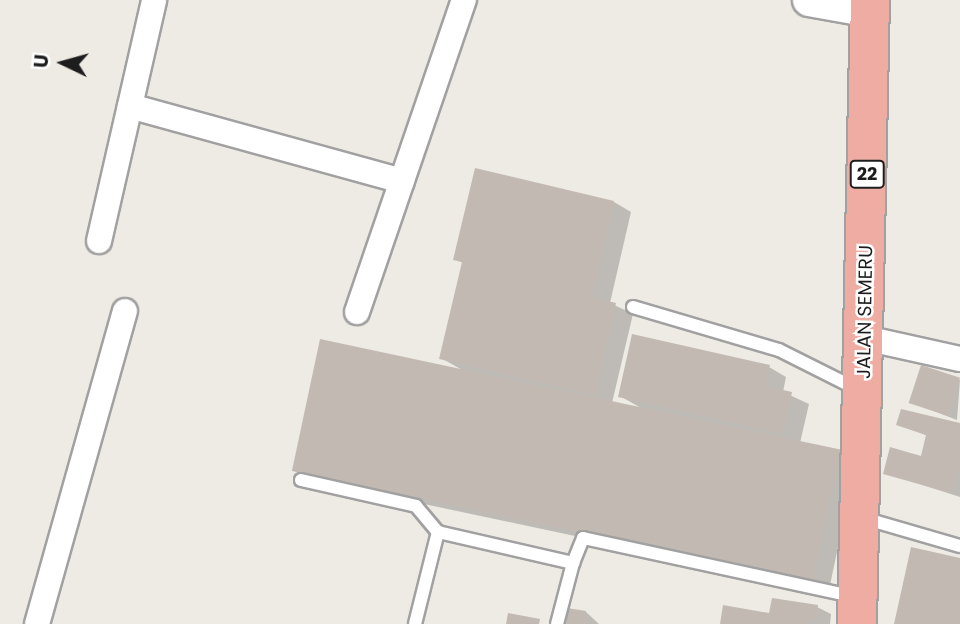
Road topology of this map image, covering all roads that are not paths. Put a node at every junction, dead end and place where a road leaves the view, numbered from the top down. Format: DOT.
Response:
graph roads {
  1 [pos="154,0"];
  2 [pos="464,0"];
  3 [pos="809,0"];
  4 [pos="870,6"];
  5 [pos="130,106"];
  6 [pos="402,181"];
  7 [pos="99,241"];
  8 [pos="633,307"];
  9 [pos="125,311"];
  10 [pos="357,312"];
  11 [pos="865,338"];
  12 [pos="960,359"];
  13 [pos="864,393"];
  14 [pos="301,480"];
  15 [pos="860,517"];
  16 [pos="438,532"];
  17 [pos="960,546"];
  18 [pos="573,563"];
  19 [pos="857,611"];
  20 [pos="37,624"];
  21 [pos="415,624"];
  22 [pos="557,624"];
  1 -- 5 [label="street"];
  2 -- 6 [label="street"];
  3 -- 4 [label="street"];
  4 -- 11 [label="highway, JALAN SEMERU / 22"];
  5 -- 6 [label="street"];
  5 -- 7 [label="street"];
  6 -- 10 [label="street"];
  8 -- 13 [label="lane"];
  9 -- 20 [label="street"];
  11 -- 12 [label="street"];
  11 -- 13 [label="highway, JALAN SEMERU / 22"];
  13 -- 15 [label="highway, JALAN SEMERU / 22"];
  14 -- 16 [label="lane"];
  15 -- 17 [label="lane"];
  15 -- 19 [label="highway, JALAN SEMERU / 22"];
  16 -- 18 [label="lane"];
  16 -- 21 [label="lane"];
  18 -- 19 [label="lane"];
  18 -- 22 [label="lane"];
}
